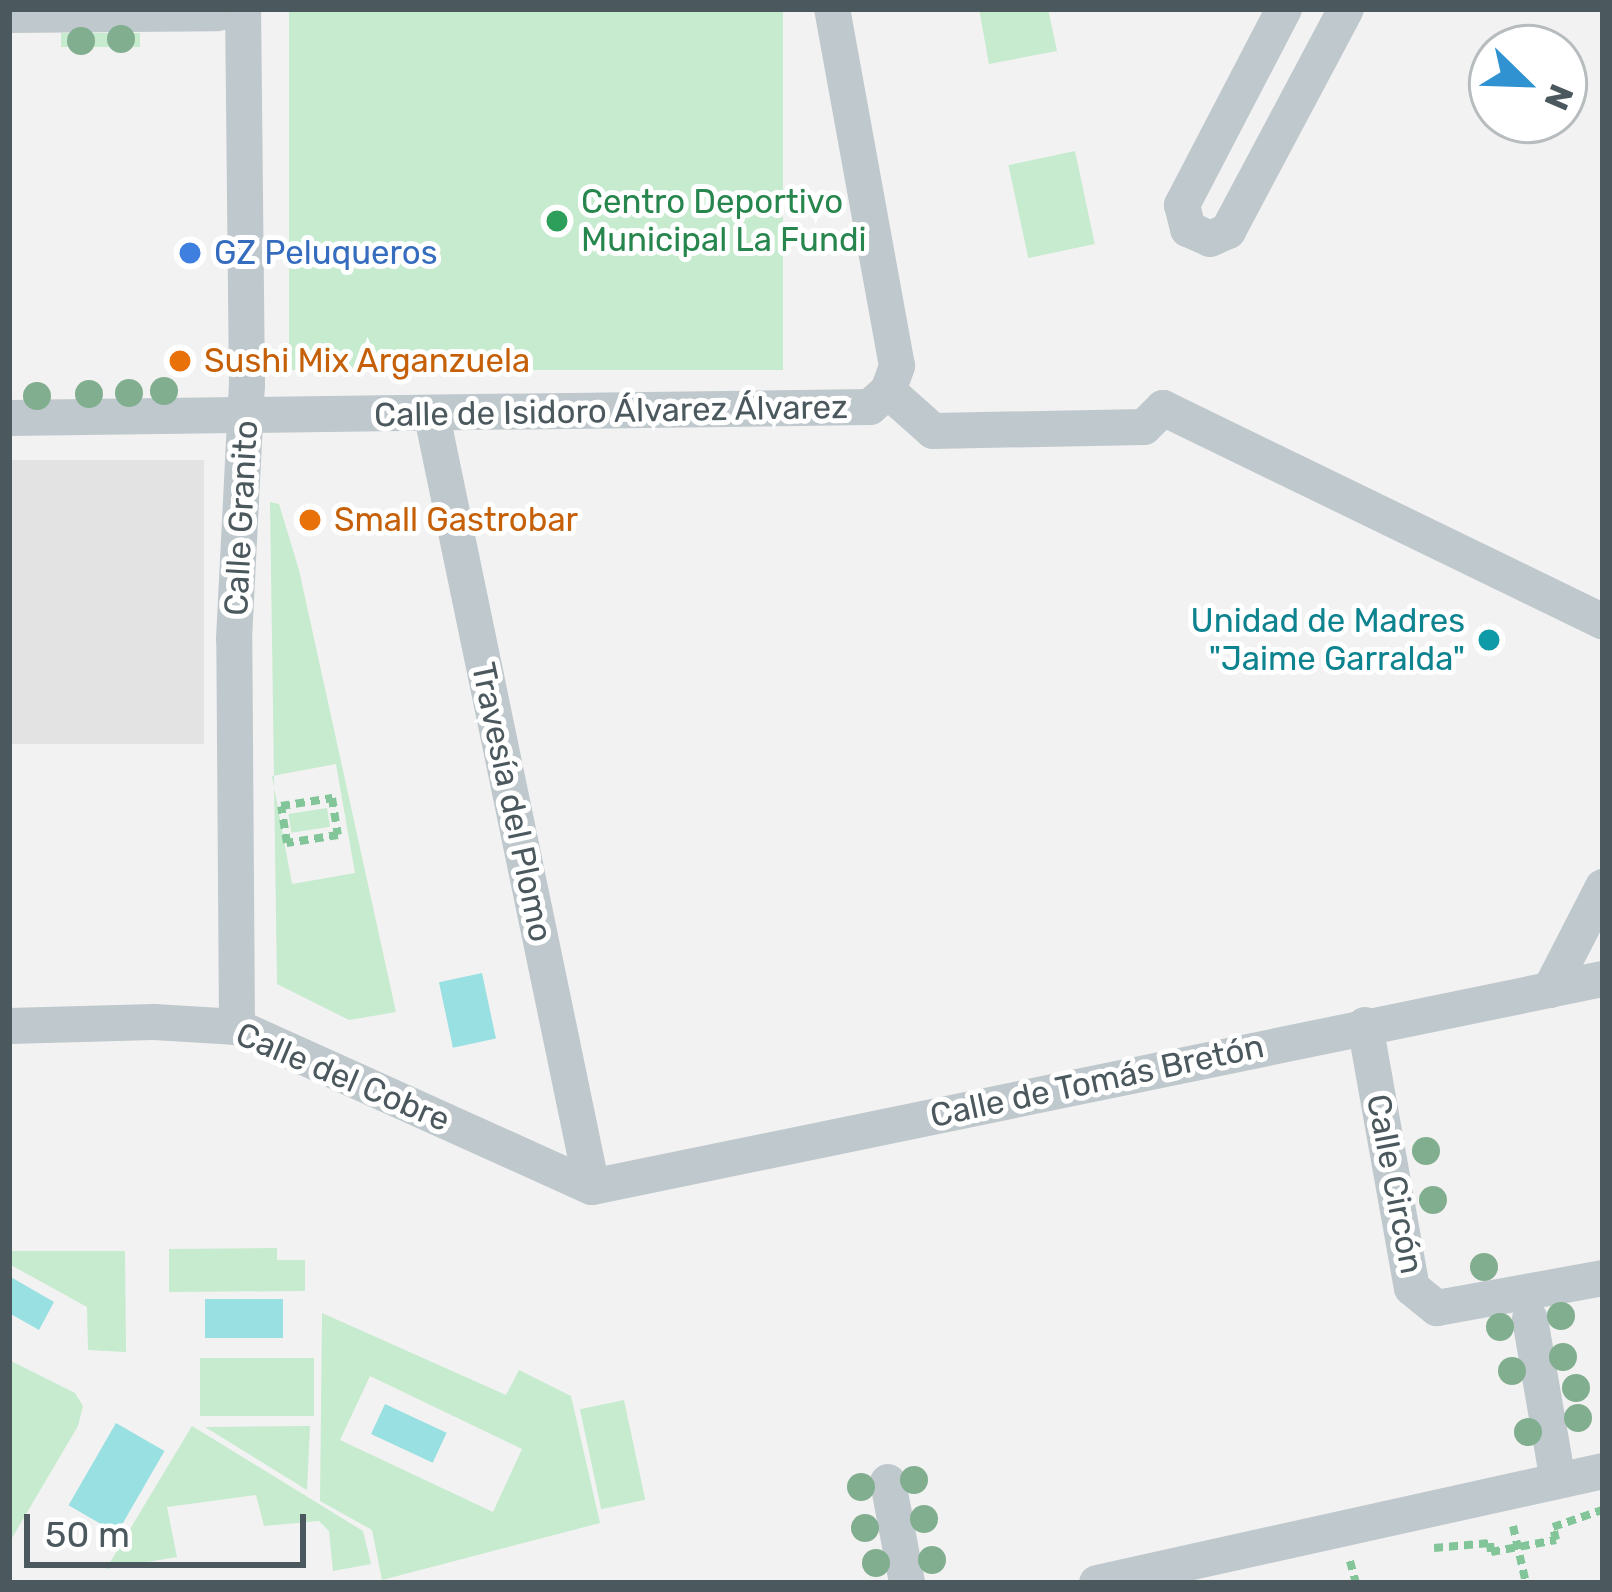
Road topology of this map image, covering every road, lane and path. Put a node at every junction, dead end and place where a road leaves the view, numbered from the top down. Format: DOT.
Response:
graph roads {
  1 [pos="832,9"];
  2 [pos="1284,9"];
  3 [pos="1346,9"];
  4 [pos="230,11"];
  5 [pos="9,15"];
  6 [pos="888,391"];
  7 [pos="246,416"];
  8 [pos="432,416"];
  9 [pos="9,418"];
  10 [pos="1603,622"];
  11 [pos="285,827"];
  12 [pos="268,830"];
  13 [pos="1603,887"];
  14 [pos="1603,979"];
  15 [pos="1550,990"];
  16 [pos="1365,1025"];
  17 [pos="9,1026"];
  18 [pos="237,1027"];
  19 [pos="592,1187"];
  20 [pos="1603,1278"];
  21 [pos="1530,1319"];
  22 [pos="1603,1471"];
  23 [pos="1558,1480"];
  24 [pos="888,1482"];
  25 [pos="1603,1510"];
  26 [pos="1518,1547"];
  27 [pos="1420,1548"];
  28 [pos="907,1583"];
  29 [pos="1097,1583"];
  30 [pos="1526,1583"];
  1 -- 6 [label="street"];
  2 -- 3 [label="street"];
  4 -- 5 [label="street"];
  4 -- 7 [label="street, Calle Granito"];
  6 -- 8 [label="street, Calle de Isidoro Álvarez Álvarez"];
  6 -- 10 [label="street, Calle de Isidoro Álvarez Álvarez"];
  7 -- 8 [label="street, Calle de Isidoro Álvarez Álvarez"];
  7 -- 9 [label="street, Calle de Isidoro Álvarez Álvarez"];
  7 -- 18 [label="street, Calle Granito"];
  8 -- 19 [label="street, Travesía del Plomo"];
  11 -- 11 [label="path"];
  11 -- 12 [label="path"];
  13 -- 15 [label="street"];
  14 -- 15 [label="street, Calle de Tomás Bretón"];
  15 -- 16 [label="street, Calle de Tomás Bretón"];
  16 -- 19 [label="street, Calle de Tomás Bretón"];
  16 -- 20 [label="street, Calle Circón"];
  17 -- 18 [label="street, Calle del Cobre"];
  18 -- 19 [label="street, Calle del Cobre"];
  21 -- 23 [label="street"];
  22 -- 23 [label="street"];
  23 -- 29 [label="street"];
  24 -- 28 [label="street"];
  25 -- 26 [label="path"];
  26 -- 27 [label="path"];
  26 -- 30 [label="path"];
}
